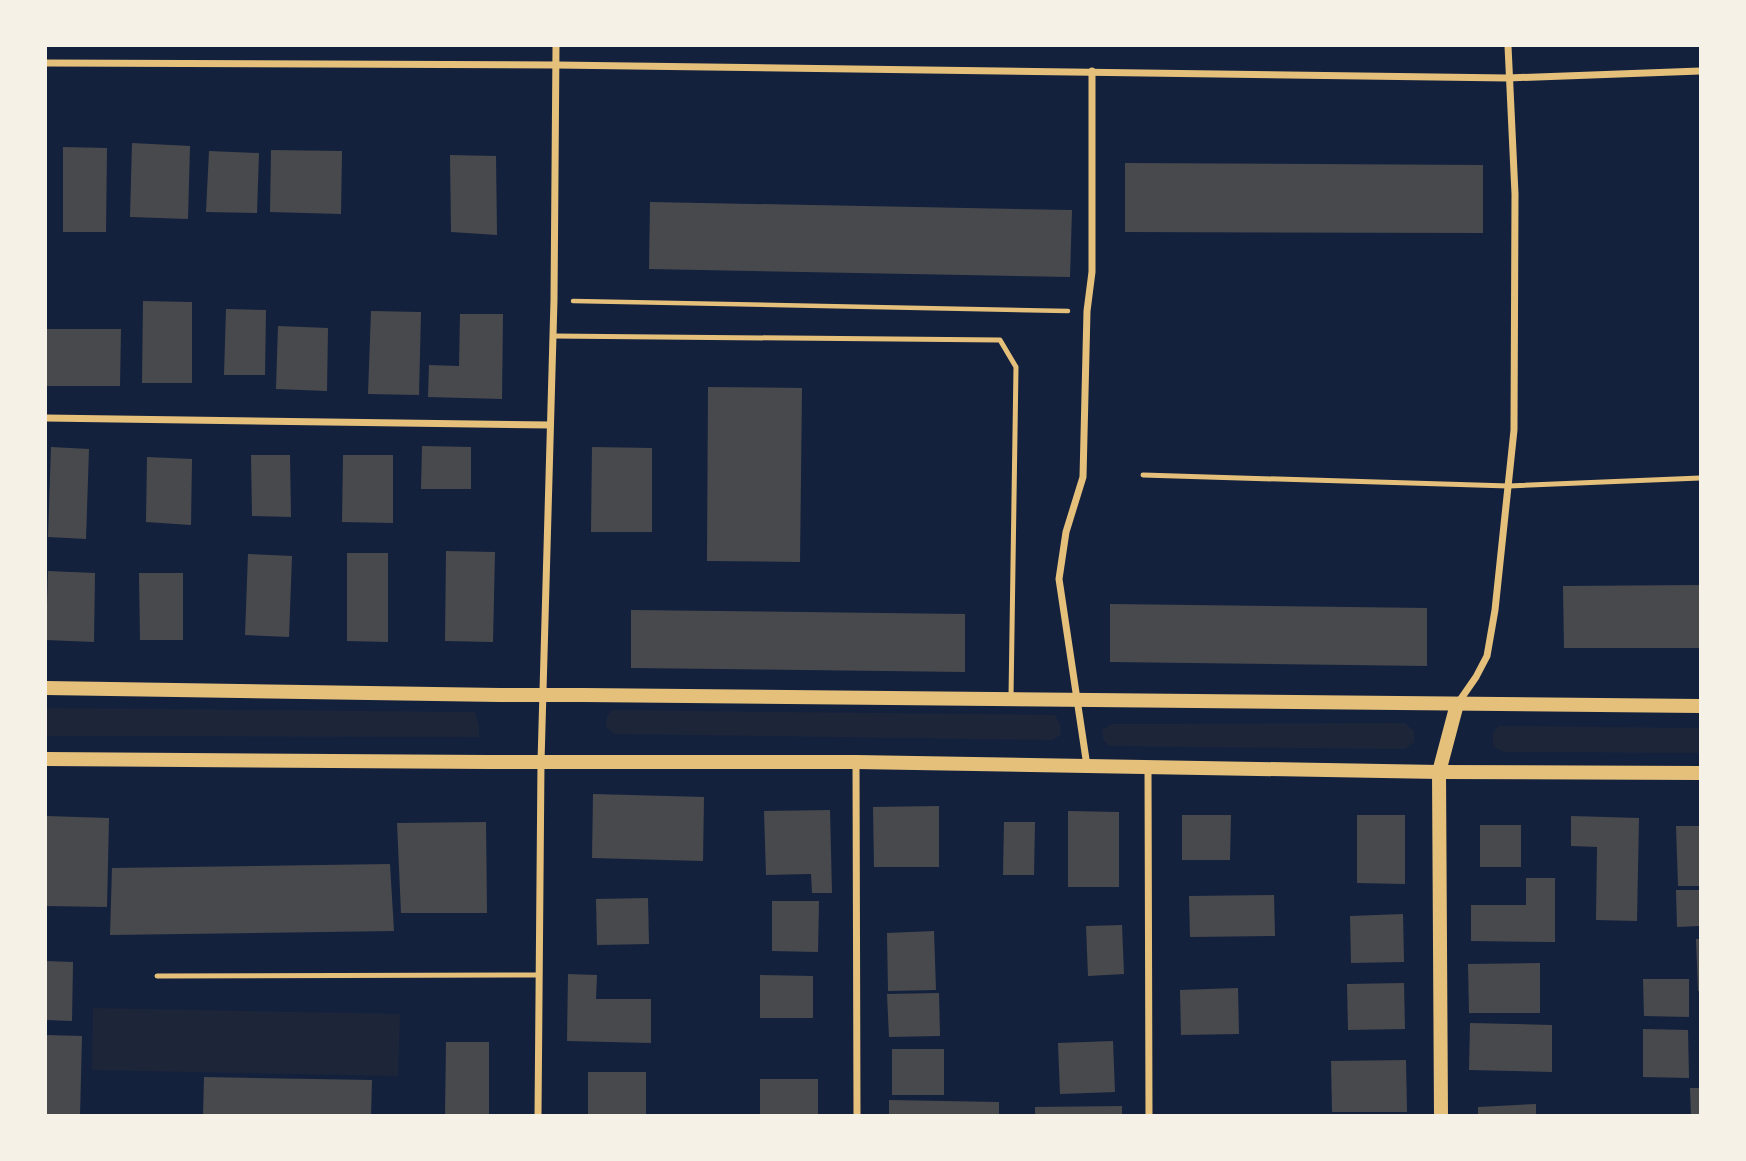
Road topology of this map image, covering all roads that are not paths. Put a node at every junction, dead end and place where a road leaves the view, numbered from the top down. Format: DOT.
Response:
graph roads {
  1 [pos="556,46"];
  2 [pos="1508,46"];
  3 [pos="46,63"];
  4 [pos="556,65"];
  5 [pos="1092,71"];
  6 [pos="1700,71"];
  7 [pos="1508,78"];
  8 [pos="552,336"];
  9 [pos="46,418"];
  10 [pos="551,425"];
  11 [pos="1143,475"];
  12 [pos="1700,478"];
  13 [pos="1509,486"];
  14 [pos="46,688"];
  15 [pos="543,695"];
  16 [pos="1011,699"];
  17 [pos="1076,699"];
  18 [pos="1457,704"];
  19 [pos="1700,706"];
  20 [pos="46,759"];
  21 [pos="541,762"];
  22 [pos="856,762"];
  23 [pos="1087,766"];
  24 [pos="1148,767"];
  25 [pos="1439,772"];
  26 [pos="1700,772"];
  27 [pos="539,975"];
  28 [pos="156,976"];
  29 [pos="538,1115"];
  30 [pos="857,1115"];
  31 [pos="1149,1115"];
  32 [pos="1441,1115"];
  1 -- 4 [label="street"];
  2 -- 7 [label="street"];
  3 -- 4 [label="street"];
  4 -- 5 [label="street"];
  4 -- 8 [label="street"];
  5 -- 7 [label="street"];
  5 -- 17 [label="street"];
  6 -- 7 [label="street"];
  7 -- 13 [label="street"];
  8 -- 10 [label="street"];
  8 -- 16 [label="lane"];
  9 -- 10 [label="street"];
  10 -- 15 [label="street"];
  11 -- 13 [label="lane"];
  12 -- 13 [label="lane"];
  13 -- 18 [label="street"];
  14 -- 15 [label="main road"];
  15 -- 16 [label="main road"];
  15 -- 21 [label="street"];
  16 -- 17 [label="main road"];
  17 -- 18 [label="main road"];
  17 -- 23 [label="street"];
  18 -- 19 [label="main road"];
  18 -- 25 [label="main road"];
  20 -- 21 [label="main road"];
  21 -- 22 [label="main road"];
  21 -- 27 [label="street"];
  22 -- 23 [label="main road"];
  22 -- 30 [label="street"];
  23 -- 24 [label="main road"];
  24 -- 25 [label="main road"];
  24 -- 31 [label="street"];
  25 -- 26 [label="main road"];
  25 -- 32 [label="main road"];
  27 -- 28 [label="lane"];
  27 -- 29 [label="street"];
}
